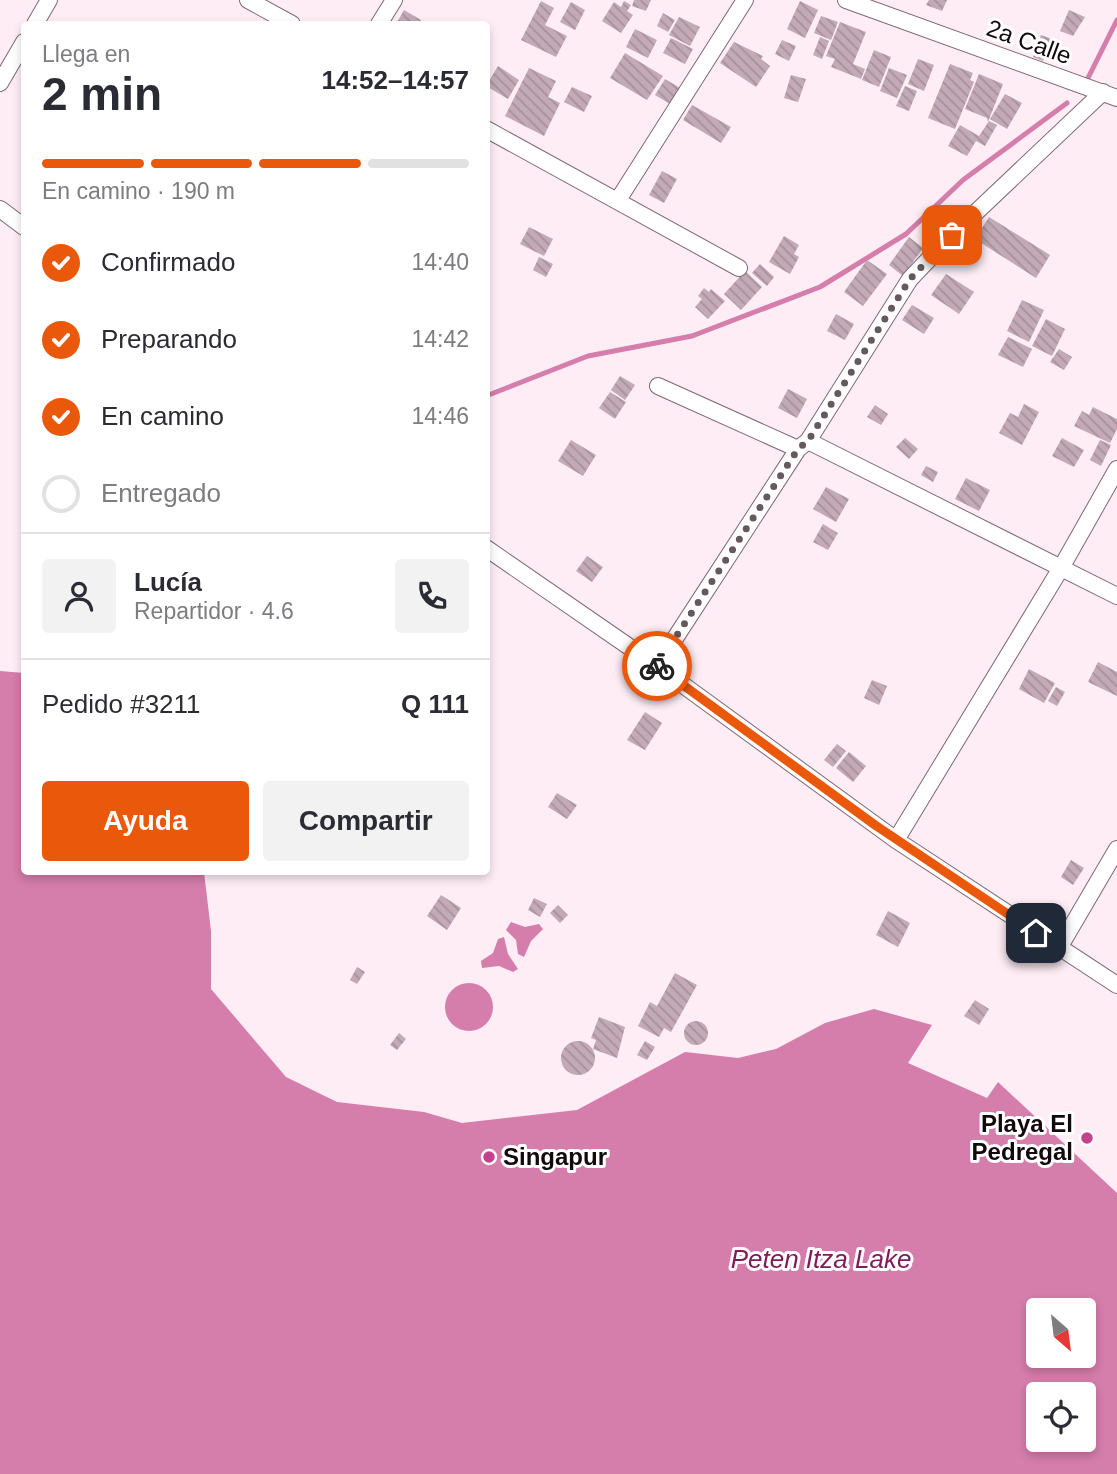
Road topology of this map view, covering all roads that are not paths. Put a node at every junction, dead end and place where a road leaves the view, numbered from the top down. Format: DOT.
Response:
graph roads {
  1 [pos="49,0"];
  2 [pos="248,0"];
  3 [pos="394,0"];
  4 [pos="745,0"];
  5 [pos="846,0"];
  6 [pos="37,21"];
  7 [pos="286,21"];
  8 [pos="381,21"];
  9 [pos="21,47"];
  10 [pos="0,83"];
  11 [pos="1110,95"];
  12 [pos="490,132"];
  13 [pos="618,200"];
  14 [pos="0,209"];
  15 [pos="21,225"];
  16 [pos="739,268"];
  17 [pos="658,386"];
  18 [pos="803,445"];
  19 [pos="1117,468"];
  20 [pos="490,551"];
  21 [pos="1061,568"];
  22 [pos="1117,596"];
  23 [pos="657,666"];
  24 [pos="896,840"];
  25 [pos="1117,849"];
  26 [pos="1059,948"];
  27 [pos="1117,985"];
  1 -- 6 [label="street"];
  2 -- 7 [label="street"];
  3 -- 8 [label="street"];
  4 -- 13 [label="street"];
  5 -- 11 [label="street, 2a Calle"];
  9 -- 10 [label="street"];
  11 -- 18 [label="street"];
  12 -- 13 [label="street"];
  13 -- 16 [label="street"];
  14 -- 15 [label="street"];
  17 -- 18 [label="street"];
  18 -- 21 [label="street"];
  18 -- 23 [label="street"];
  19 -- 21 [label="street"];
  20 -- 23 [label="street"];
  21 -- 22 [label="street"];
  21 -- 24 [label="street"];
  23 -- 24 [label="street"];
  24 -- 26 [label="street"];
  25 -- 26 [label="street"];
  26 -- 27 [label="street"];
}
